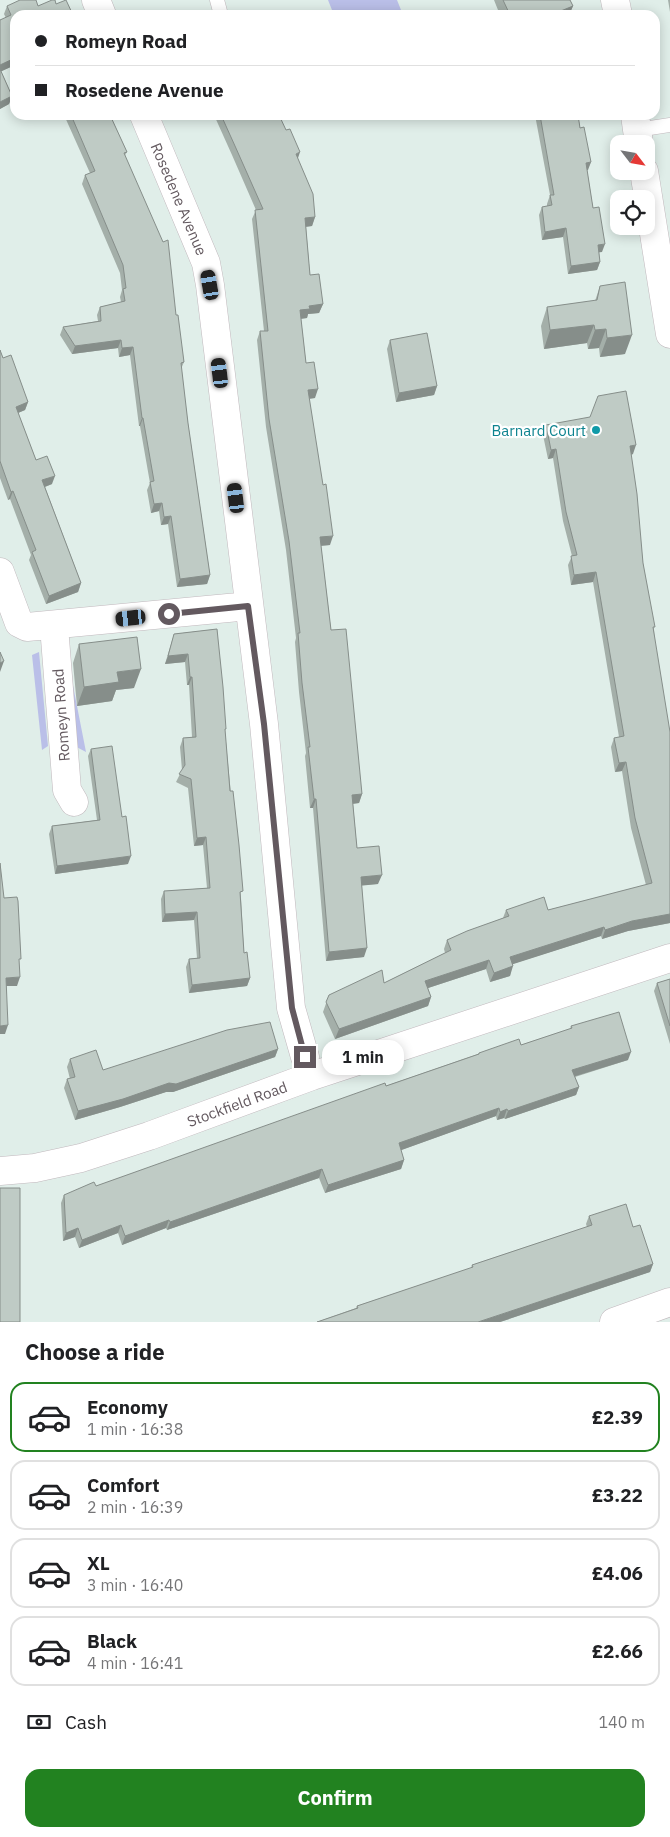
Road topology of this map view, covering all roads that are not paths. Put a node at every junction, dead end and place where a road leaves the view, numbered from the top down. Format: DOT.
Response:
graph roads {
  1 [pos="146,120"];
  2 [pos="670,125"];
  3 [pos="637,130"];
  4 [pos="646,180"];
  5 [pos="668,300"];
  6 [pos="670,334"];
  7 [pos="0,572"];
  8 [pos="248,606"];
  9 [pos="54,626"];
  10 [pos="74,802"];
  11 [pos="670,958"];
  12 [pos="305,1057"];
  13 [pos="0,1171"];
  14 [pos="670,1302"];
  15 [pos="614,1322"];
  1 -- 8 [label="street, Rosedene Avenue"];
  2 -- 3 [label="lane"];
  4 -- 5 [label="street"];
  5 -- 6 [label="street"];
  7 -- 9 [label="street"];
  8 -- 9 [label="street"];
  8 -- 12 [label="street, Rosedene Avenue"];
  9 -- 10 [label="street, Romeyn Road"];
  11 -- 13 [label="street, Stockfield Road"];
  14 -- 15 [label="street"];
}
